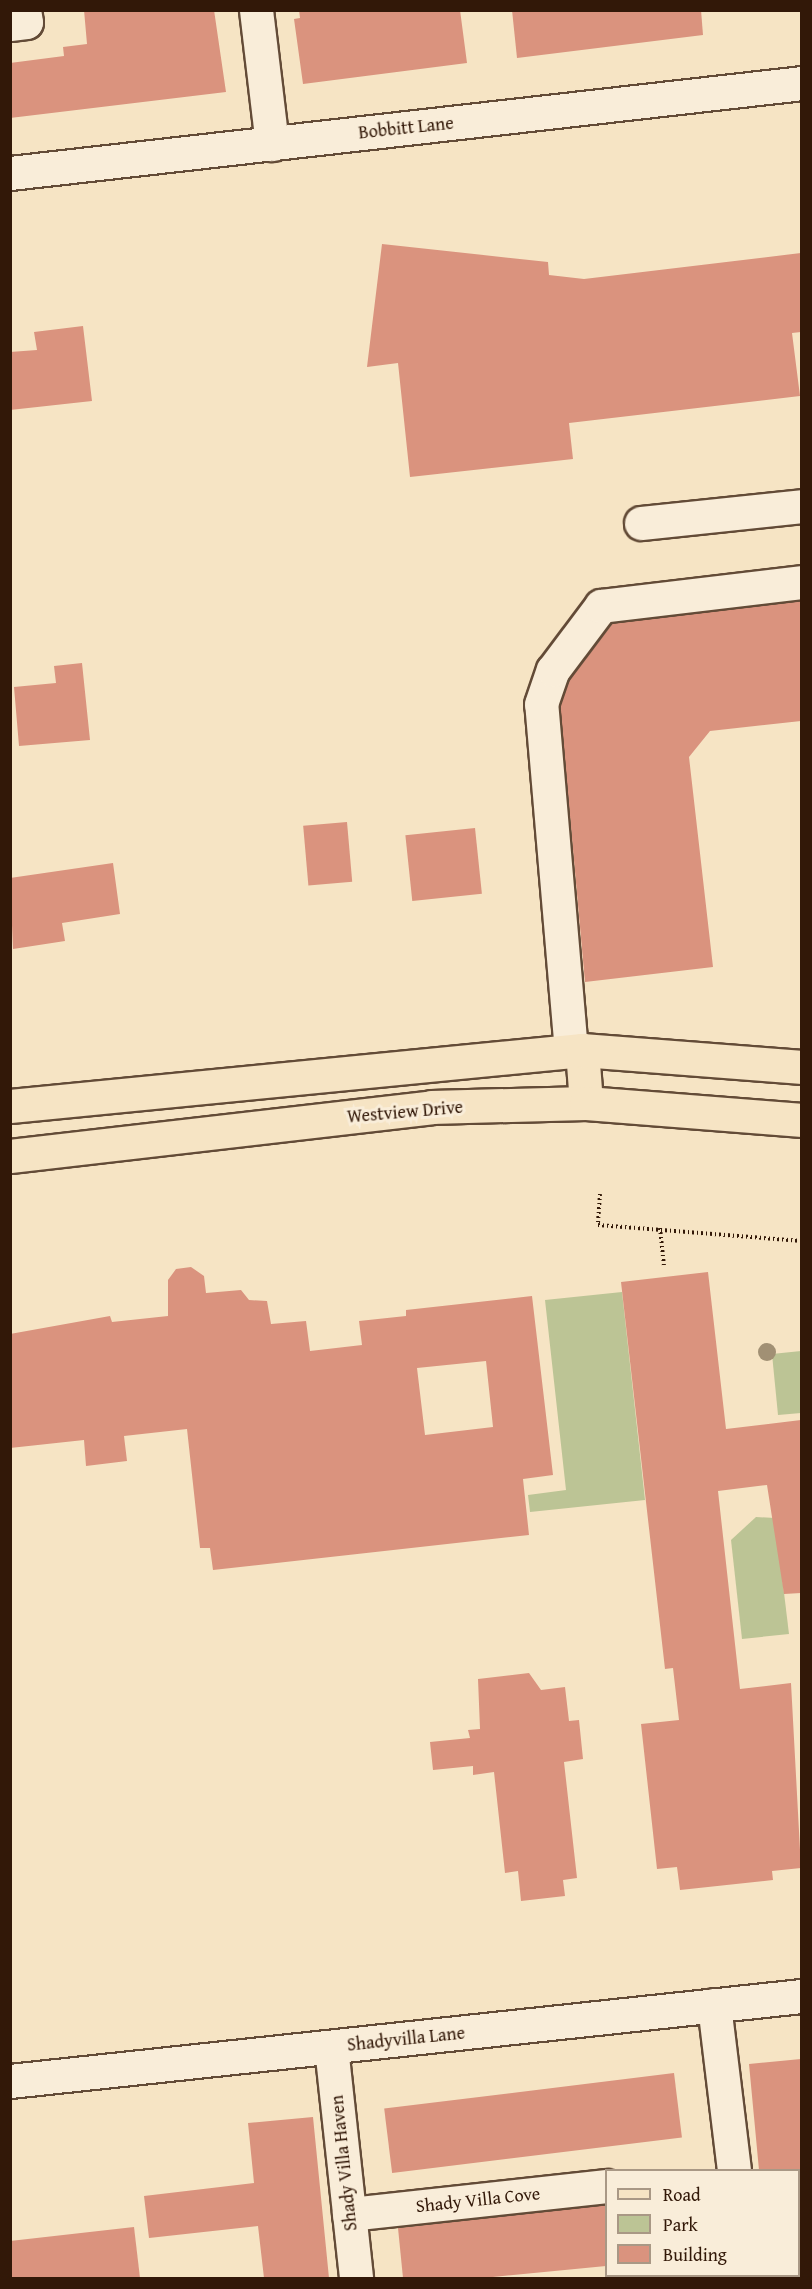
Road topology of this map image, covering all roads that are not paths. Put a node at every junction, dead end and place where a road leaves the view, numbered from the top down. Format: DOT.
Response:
graph roads {
  1 [pos="256,10"];
  2 [pos="801,83"];
  3 [pos="272,144"];
  4 [pos="10,173"];
  5 [pos="801,506"];
  6 [pos="641,523"];
  7 [pos="801,582"];
  8 [pos="577,1050"];
  9 [pos="744,1062"];
  10 [pos="801,1067"];
  11 [pos="586,1103"];
  12 [pos="10,1106"];
  13 [pos="739,1112"];
  14 [pos="801,1120"];
  15 [pos="10,1156"];
  16 [pos="801,1996"];
  17 [pos="714,2005"];
  18 [pos="331,2047"];
  19 [pos="10,2081"];
  20 [pos="734,2169"];
  21 [pos="605,2186"];
  22 [pos="349,2214"];
  23 [pos="356,2278"];
  1 -- 3 [label="street"];
  2 -- 3 [label="street, Bobbitt Lane"];
  3 -- 4 [label="street, Bobbitt Lane"];
  5 -- 6 [label="street"];
  7 -- 8 [label="street"];
  8 -- 9 [label="main road"];
  8 -- 11 [label="main road"];
  8 -- 12 [label="main road"];
  9 -- 10 [label="main road"];
  9 -- 13 [label="main road"];
  11 -- 13 [label="main road, Westview Drive"];
  11 -- 15 [label="main road, Westview Drive"];
  13 -- 14 [label="main road, Westview Drive"];
  16 -- 17 [label="street, Shadyvilla Lane"];
  17 -- 18 [label="street, Shadyvilla Lane"];
  17 -- 20 [label="street"];
  18 -- 19 [label="street, Shadyvilla Lane"];
  18 -- 22 [label="street, Shady Villa Haven"];
  21 -- 22 [label="street, Shady Villa Cove"];
  22 -- 23 [label="street, Shady Villa Haven"];
}
